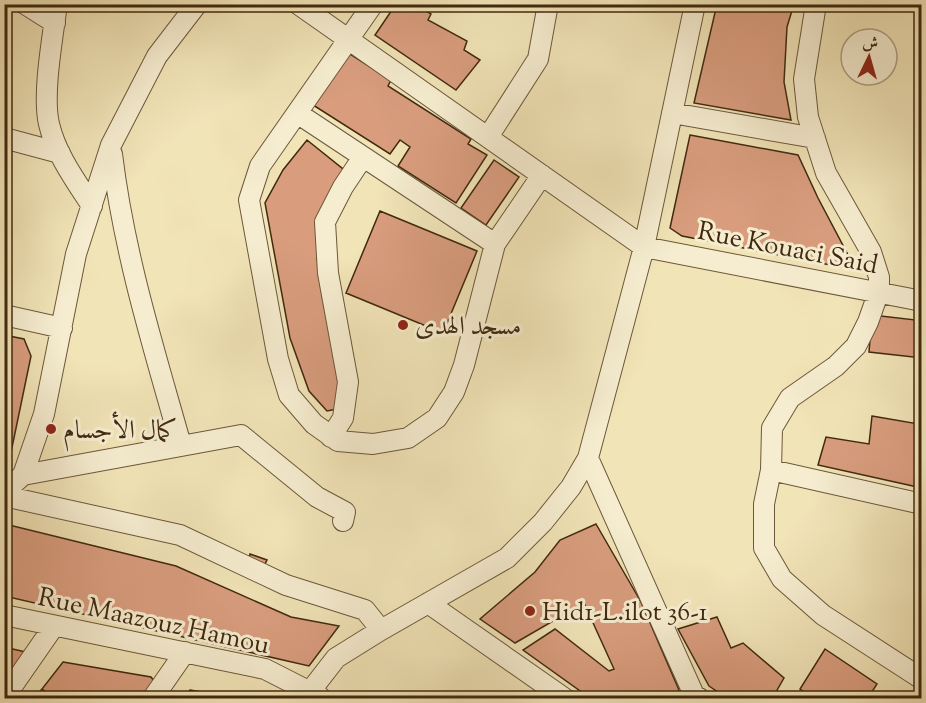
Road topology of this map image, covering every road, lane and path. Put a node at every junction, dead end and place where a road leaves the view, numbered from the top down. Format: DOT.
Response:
graph roads {
  1 [pos="25,4"];
  2 [pos="197,4"];
  3 [pos="298,4"];
  4 [pos="373,4"];
  5 [pos="695,4"];
  6 [pos="816,4"];
  7 [pos="543,7"];
  8 [pos="56,14"];
  9 [pos="349,40"];
  10 [pos="297,113"];
  11 [pos="672,113"];
  12 [pos="488,137"];
  13 [pos="4,138"];
  14 [pos="815,138"];
  15 [pos="111,146"];
  16 [pos="60,153"];
  17 [pos="363,157"];
  18 [pos="542,175"];
  19 [pos="92,206"];
  20 [pos="495,244"];
  21 [pos="644,247"];
  22 [pos="879,291"];
  23 [pos="921,301"];
  24 [pos="4,315"];
  25 [pos="62,328"];
  26 [pos="331,437"];
  27 [pos="181,445"];
  28 [pos="588,458"];
  29 [pos="771,470"];
  30 [pos="23,476"];
  31 [pos="4,494"];
  32 [pos="921,504"];
  33 [pos="343,521"];
  34 [pos="428,603"];
  35 [pos="4,615"];
  36 [pos="54,626"];
  37 [pos="381,630"];
  38 [pos="185,652"];
  39 [pos="921,680"];
  40 [pos="313,696"];
  41 [pos="694,697"];
  42 [pos="4,698"];
  43 [pos="153,699"];
  44 [pos="564,699"];
  1 -- 8 [label="street"];
  2 -- 15 [label="street"];
  3 -- 9 [label="street"];
  4 -- 9 [label="street"];
  5 -- 11 [label="street"];
  6 -- 14 [label="street"];
  7 -- 12 [label="street"];
  8 -- 16 [label="street"];
  9 -- 10 [label="street"];
  9 -- 12 [label="street"];
  10 -- 17 [label="street"];
  10 -- 26 [label="street"];
  11 -- 14 [label="street"];
  11 -- 21 [label="street"];
  12 -- 18 [label="street"];
  13 -- 16 [label="street"];
  14 -- 22 [label="street"];
  15 -- 19 [label="street"];
  15 -- 27 [label="street"];
  16 -- 19 [label="street"];
  17 -- 20 [label="street"];
  17 -- 26 [label="street"];
  18 -- 20 [label="street"];
  18 -- 21 [label="street"];
  19 -- 25 [label="street"];
  20 -- 26 [label="street"];
  21 -- 22 [label="street, Rue Kouaci Said"];
  21 -- 28 [label="street"];
  22 -- 23 [label="street, Rue Kouaci Said"];
  22 -- 29 [label="street"];
  24 -- 25 [label="street"];
  25 -- 30 [label="street"];
  27 -- 30 [label="street"];
  27 -- 33 [label="street"];
  28 -- 34 [label="street"];
  28 -- 41 [label="street"];
  29 -- 32 [label="street"];
  29 -- 39 [label="street"];
  30 -- 31 [label="street"];
  31 -- 37 [label="street"];
  34 -- 37 [label="street"];
  34 -- 44 [label="street"];
  35 -- 36 [label="street, Rue Maazouz Hamou"];
  36 -- 38 [label="street, Rue Maazouz Hamou"];
  36 -- 42 [label="street"];
  37 -- 40 [label="street"];
  38 -- 40 [label="street, Rue Maazouz Hamou"];
  38 -- 43 [label="street"];
}
